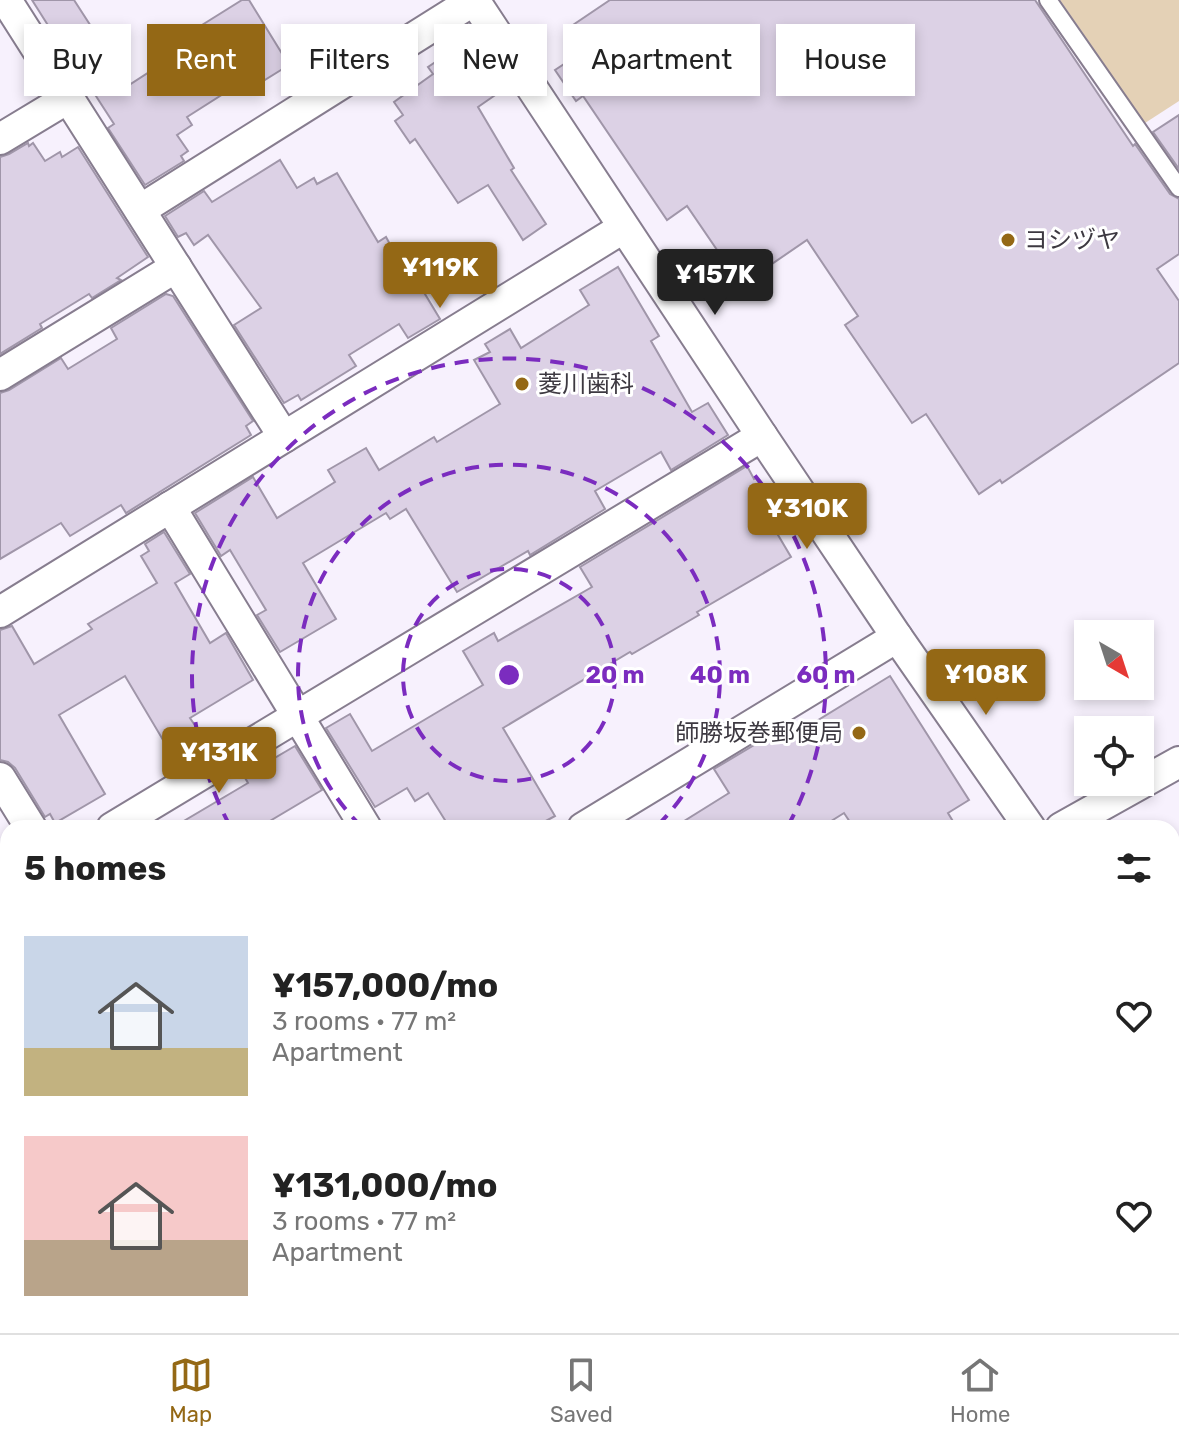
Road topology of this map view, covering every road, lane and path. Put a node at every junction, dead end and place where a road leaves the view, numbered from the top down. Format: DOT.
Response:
graph roads {
  1 [pos="6,0"];
  2 [pos="474,0"];
  3 [pos="1048,0"];
  4 [pos="68,98"];
  5 [pos="0,139"];
  6 [pos="1179,188"];
  7 [pos="140,210"];
  8 [pos="623,228"];
  9 [pos="176,267"];
  10 [pos="0,375"];
  11 [pos="762,436"];
  12 [pos="284,437"];
  13 [pos="170,507"];
  14 [pos="0,612"];
  15 [pos="897,637"];
  16 [pos="298,716"];
  17 [pos="1179,762"];
  18 [pos="0,778"];
  19 [pos="26,820"];
  20 [pos="125,820"];
  21 [pos="361,820"];
  22 [pos="596,820"];
  23 [pos="1024,820"];
  24 [pos="1075,820"];
  1 -- 4 [label="street"];
  2 -- 7 [label="street"];
  2 -- 8 [label="street"];
  3 -- 6 [label="lane"];
  4 -- 5 [label="street"];
  4 -- 7 [label="street"];
  7 -- 9 [label="street"];
  8 -- 11 [label="street"];
  8 -- 12 [label="street"];
  9 -- 10 [label="street"];
  9 -- 12 [label="street"];
  11 -- 15 [label="street"];
  11 -- 16 [label="street"];
  12 -- 13 [label="street"];
  13 -- 14 [label="street"];
  13 -- 16 [label="street"];
  15 -- 22 [label="street"];
  15 -- 23 [label="street"];
  16 -- 20 [label="street"];
  16 -- 21 [label="street"];
  17 -- 24 [label="street"];
  18 -- 19 [label="street"];
}
